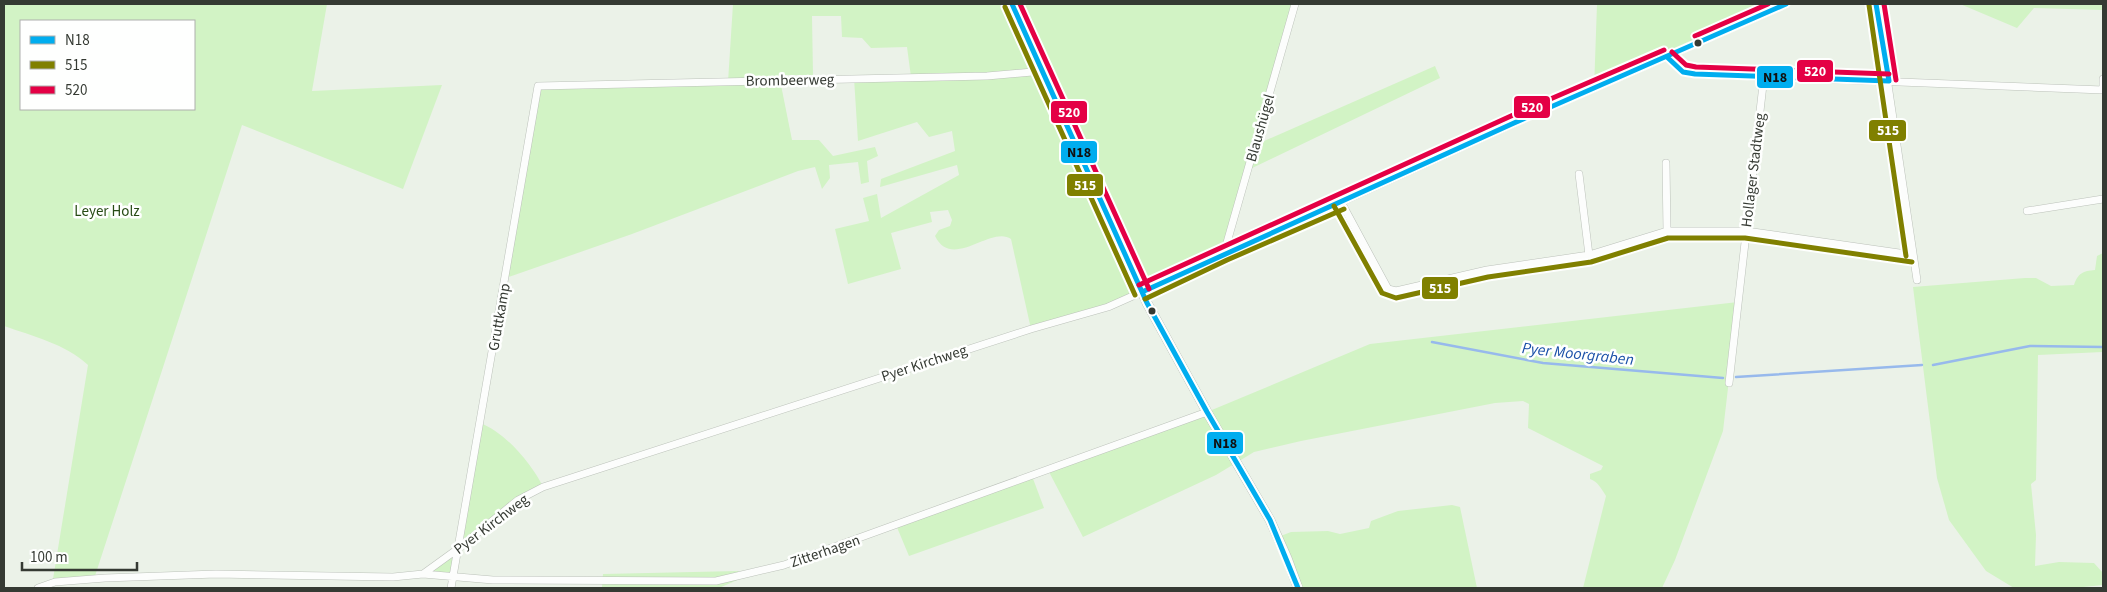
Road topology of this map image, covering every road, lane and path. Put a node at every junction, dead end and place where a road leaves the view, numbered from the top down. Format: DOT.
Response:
graph roads {
  1 [pos="1012,4"];
  2 [pos="1295,4"];
  3 [pos="1786,4"];
  4 [pos="1876,4"];
  5 [pos="1667,57"];
  6 [pos="1043,71"];
  7 [pos="1764,76"];
  8 [pos="2103,79"];
  9 [pos="1889,81"];
  10 [pos="538,86"];
  11 [pos="2103,90"];
  12 [pos="1666,163"];
  13 [pos="1579,174"];
  14 [pos="2103,199"];
  15 [pos="1342,202"];
  16 [pos="2027,211"];
  17 [pos="1746,231"];
  18 [pos="1667,232"];
  19 [pos="1224,253"];
  20 [pos="1589,254"];
  21 [pos="1913,255"];
  22 [pos="1917,280"];
  23 [pos="1142,292"];
  24 [pos="1729,383"];
  25 [pos="1207,412"];
  26 [pos="459,548"];
  27 [pos="423,574"];
  28 [pos="452,577"];
  29 [pos="38,588"];
  30 [pos="451,588"];
  31 [pos="1298,588"];
  1 -- 6 [label="street"];
  2 -- 19 [label="street, Blaushügel"];
  3 -- 5 [label="street, Pyer Kirchweg"];
  4 -- 9 [label="street"];
  5 -- 7 [label="street"];
  5 -- 15 [label="street, Pyer Kirchweg"];
  6 -- 10 [label="street, Brombeerweg"];
  6 -- 23 [label="street"];
  7 -- 9 [label="street"];
  7 -- 17 [label="street, Hollager Stadtweg"];
  8 -- 11 [label="street"];
  9 -- 11 [label="street"];
  9 -- 21 [label="street"];
  10 -- 26 [label="street, Gruttkamp"];
  12 -- 18 [label="street"];
  13 -- 20 [label="street"];
  14 -- 16 [label="street"];
  15 -- 19 [label="street, Pyer Kirchweg"];
  15 -- 20 [label="street"];
  17 -- 18 [label="street"];
  17 -- 21 [label="street"];
  17 -- 24 [label="street, Hollager Stadtweg"];
  18 -- 20 [label="street"];
  19 -- 23 [label="street, Pyer Kirchweg"];
  21 -- 22 [label="street"];
  23 -- 25 [label="street"];
  23 -- 26 [label="street, Pyer Kirchweg"];
  25 -- 28 [label="street, Zitterhagen"];
  25 -- 31 [label="street"];
  26 -- 27 [label="street, Pyer Kirchweg"];
  26 -- 28 [label="street, Gruttkamp"];
  27 -- 28 [label="street, Zitterhagen"];
  27 -- 29 [label="street"];
  28 -- 30 [label="street, Gruttkamp"];
}
